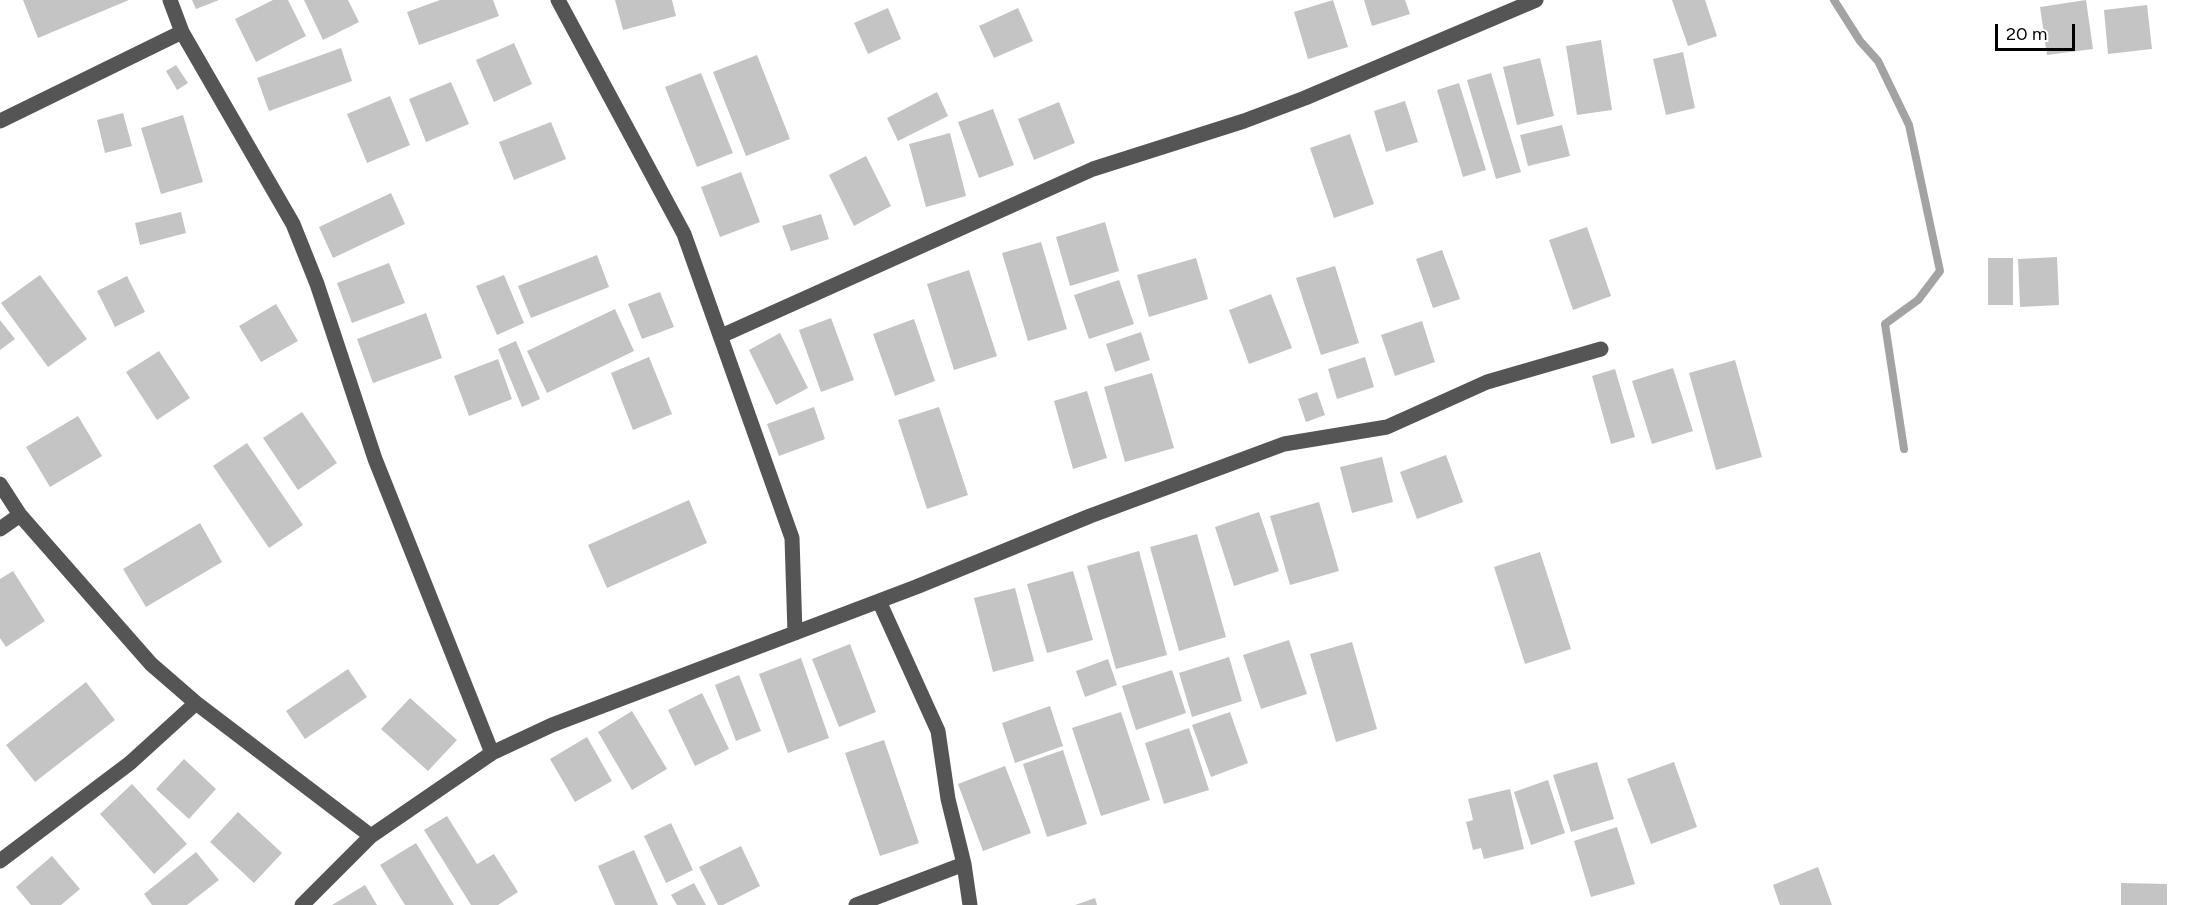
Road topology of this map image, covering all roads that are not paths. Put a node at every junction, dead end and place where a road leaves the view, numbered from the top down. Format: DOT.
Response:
graph roads {
  1 [pos="170,0"];
  2 [pos="558,0"];
  3 [pos="1536,0"];
  4 [pos="182,32"];
  5 [pos="0,121"];
  6 [pos="721,336"];
  7 [pos="1601,349"];
  8 [pos="0,484"];
  9 [pos="20,515"];
  10 [pos="0,529"];
  11 [pos="879,601"];
  12 [pos="795,633"];
  13 [pos="196,703"];
  14 [pos="492,753"];
  15 [pos="371,836"];
  16 [pos="0,861"];
  17 [pos="964,864"];
  18 [pos="302,905"];
  19 [pos="856,905"];
  20 [pos="970,905"];
  1 -- 4 [label="street"];
  2 -- 6 [label="street"];
  3 -- 6 [label="street"];
  4 -- 5 [label="street"];
  4 -- 14 [label="street"];
  6 -- 12 [label="street"];
  7 -- 11 [label="street"];
  8 -- 9 [label="street"];
  9 -- 10 [label="street"];
  9 -- 13 [label="street"];
  11 -- 12 [label="street"];
  11 -- 17 [label="street"];
  12 -- 14 [label="street"];
  13 -- 15 [label="street"];
  13 -- 16 [label="street"];
  14 -- 15 [label="street"];
  15 -- 18 [label="street"];
  17 -- 19 [label="street"];
  17 -- 20 [label="street"];
}
